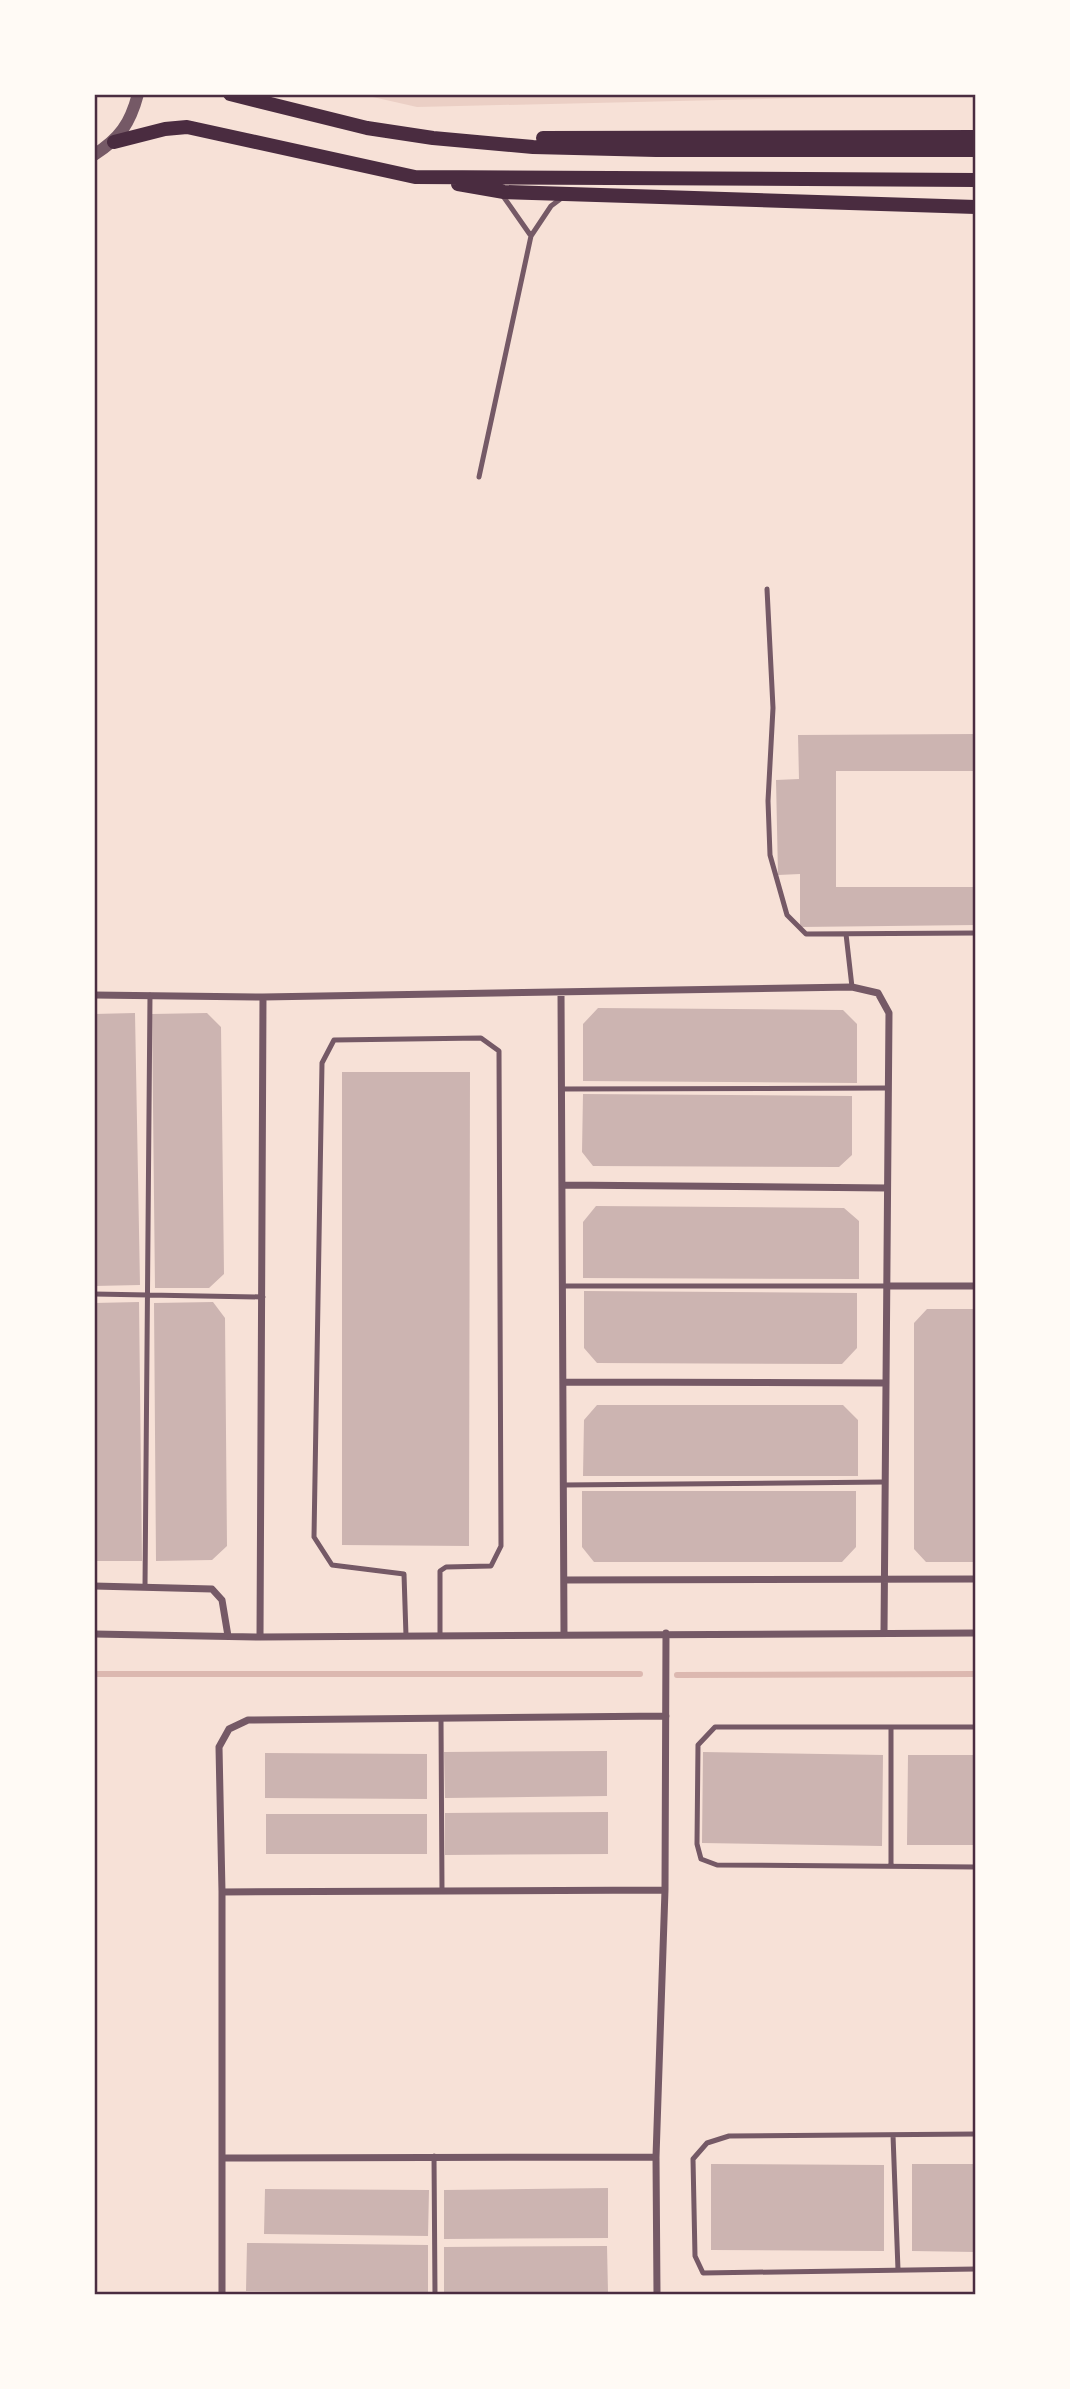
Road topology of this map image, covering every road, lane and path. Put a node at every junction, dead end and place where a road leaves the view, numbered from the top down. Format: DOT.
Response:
graph roads {
  1 [pos="138,94"];
  2 [pos="229,94"];
  3 [pos="975,136"];
  4 [pos="433,138"];
  5 [pos="114,142"];
  6 [pos="975,150"];
  7 [pos="94,155"];
  8 [pos="415,177"];
  9 [pos="975,180"];
  10 [pos="499,191"];
  11 [pos="568,193"];
  12 [pos="975,208"];
  13 [pos="531,236"];
  14 [pos="479,477"];
  15 [pos="767,589"];
  16 [pos="975,933"];
  17 [pos="846,934"];
  18 [pos="852,987"];
  19 [pos="561,992"];
  20 [pos="94,995"];
  21 [pos="150,995"];
  22 [pos="263,997"];
  23 [pos="888,1088"];
  24 [pos="561,1089"];
  25 [pos="562,1185"];
  26 [pos="887,1188"];
  27 [pos="562,1286"];
  28 [pos="887,1286"];
  29 [pos="975,1286"];
  30 [pos="94,1294"];
  31 [pos="147,1294"];
  32 [pos="263,1297"];
  33 [pos="563,1382"];
  34 [pos="886,1383"];
  35 [pos="885,1482"];
  36 [pos="563,1485"];
  37 [pos="564,1580"];
  38 [pos="884,1580"];
  39 [pos="975,1580"];
  40 [pos="94,1586"];
  41 [pos="145,1587"];
  42 [pos="884,1632"];
  43 [pos="666,1633"];
  44 [pos="975,1633"];
  45 [pos="94,1634"];
  46 [pos="564,1634"];
  47 [pos="228,1636"];
  48 [pos="406,1636"];
  49 [pos="440,1636"];
  50 [pos="260,1637"];
  51 [pos="666,1716"];
  52 [pos="441,1719"];
  53 [pos="975,1727"];
  54 [pos="891,1728"];
  55 [pos="891,1866"];
  56 [pos="975,1867"];
  57 [pos="442,1891"];
  58 [pos="665,1891"];
  59 [pos="222,1892"];
  60 [pos="975,2134"];
  61 [pos="893,2135"];
  62 [pos="434,2155"];
  63 [pos="656,2157"];
  64 [pos="223,2158"];
  65 [pos="975,2269"];
  66 [pos="898,2270"];
  67 [pos="222,2294"];
  68 [pos="435,2294"];
  69 [pos="657,2294"];
  1 -- 5 [label="street"];
  2 -- 4 [label="main road"];
  3 -- 4 [label="main road"];
  4 -- 6 [label="main road"];
  5 -- 7 [label="street"];
  5 -- 8 [label="main road"];
  8 -- 9 [label="main road"];
  8 -- 10 [label="main road"];
  10 -- 11 [label="main road"];
  10 -- 13 [label="lane"];
  11 -- 12 [label="main road"];
  11 -- 13 [label="lane"];
  13 -- 14 [label="lane"];
  15 -- 17 [label="lane"];
  16 -- 17 [label="lane"];
  17 -- 18 [label="lane"];
  18 -- 19 [label="street"];
  18 -- 23 [label="street"];
  19 -- 22 [label="street"];
  19 -- 24 [label="street"];
  20 -- 21 [label="street"];
  21 -- 22 [label="street"];
  21 -- 31 [label="lane"];
  22 -- 32 [label="street"];
  23 -- 24 [label="lane"];
  23 -- 26 [label="street"];
  24 -- 25 [label="street"];
  25 -- 26 [label="street"];
  25 -- 27 [label="street"];
  26 -- 28 [label="street"];
  27 -- 28 [label="lane"];
  27 -- 33 [label="street"];
  28 -- 29 [label="street"];
  28 -- 34 [label="street"];
  30 -- 31 [label="lane"];
  31 -- 32 [label="lane"];
  31 -- 41 [label="lane"];
  32 -- 50 [label="street"];
  33 -- 34 [label="street"];
  33 -- 36 [label="street"];
  34 -- 35 [label="street"];
  35 -- 36 [label="lane"];
  35 -- 38 [label="street"];
  36 -- 37 [label="street"];
  37 -- 38 [label="street"];
  37 -- 46 [label="street"];
  38 -- 39 [label="street"];
  38 -- 42 [label="street"];
  40 -- 41 [label="street"];
  41 -- 47 [label="street"];
  42 -- 43 [label="street"];
  42 -- 44 [label="street"];
  43 -- 46 [label="street"];
  43 -- 51 [label="street"];
  45 -- 47 [label="street"];
  46 -- 49 [label="street"];
  47 -- 50 [label="street"];
  48 -- 49 [label="street"];
  48 -- 49 [label="lane"];
  48 -- 50 [label="street"];
  51 -- 52 [label="street"];
  51 -- 58 [label="street"];
  52 -- 57 [label="lane"];
  52 -- 59 [label="street"];
  53 -- 54 [label="lane"];
  54 -- 55 [label="lane"];
  54 -- 55 [label="lane"];
  55 -- 56 [label="lane"];
  57 -- 58 [label="street"];
  57 -- 59 [label="street"];
  58 -- 63 [label="street"];
  59 -- 64 [label="street"];
  60 -- 61 [label="lane"];
  61 -- 66 [label="lane"];
  61 -- 66 [label="lane"];
  62 -- 63 [label="street"];
  62 -- 64 [label="street"];
  62 -- 68 [label="lane"];
  63 -- 69 [label="street"];
  64 -- 67 [label="street"];
  65 -- 66 [label="lane"];
}
